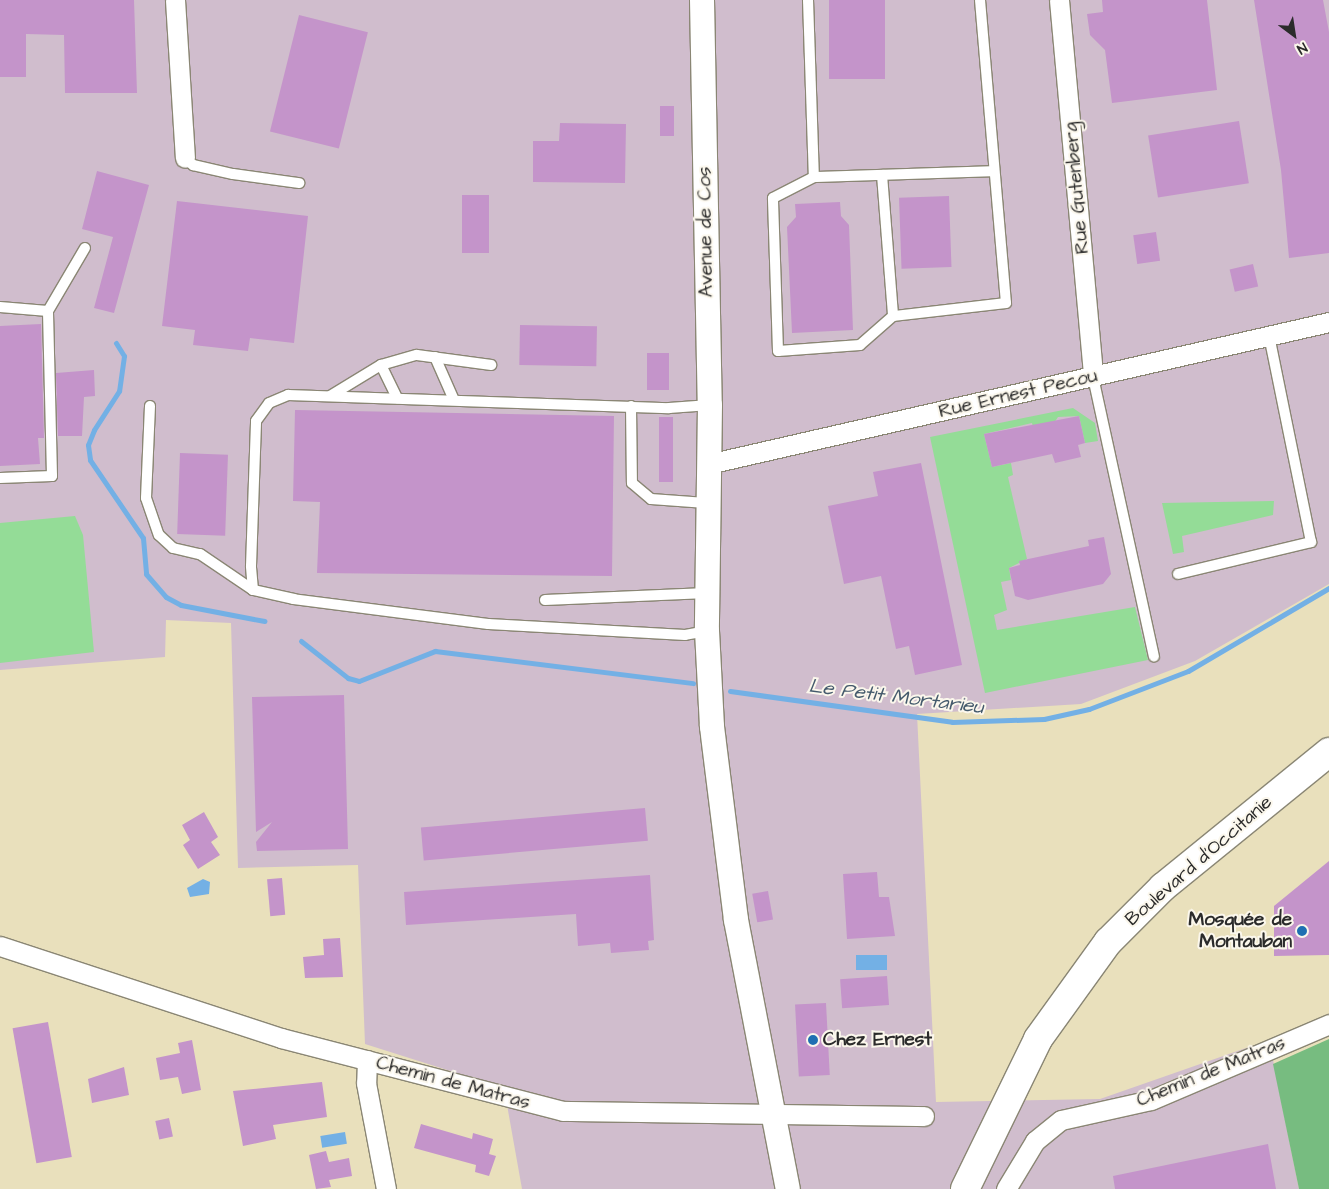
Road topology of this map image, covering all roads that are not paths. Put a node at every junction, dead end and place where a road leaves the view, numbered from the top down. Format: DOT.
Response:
graph roads {
  1 [pos="175,0"];
  2 [pos="702,0"];
  3 [pos="808,0"];
  4 [pos="980,0"];
  5 [pos="1059,0"];
  6 [pos="184,158"];
  7 [pos="993,171"];
  8 [pos="882,175"];
  9 [pos="814,177"];
  10 [pos="299,183"];
  11 [pos="85,248"];
  12 [pos="0,307"];
  13 [pos="48,311"];
  14 [pos="893,316"];
  15 [pos="1329,322"];
  16 [pos="1268,336"];
  17 [pos="435,357"];
  18 [pos="381,365"];
  19 [pos="491,365"];
  20 [pos="1092,377"];
  21 [pos="329,396"];
  22 [pos="397,398"];
  23 [pos="454,400"];
  24 [pos="710,405"];
  25 [pos="150,406"];
  26 [pos="631,406"];
  27 [pos="708,464"];
  28 [pos="0,478"];
  29 [pos="706,503"];
  30 [pos="1178,574"];
  31 [pos="253,590"];
  32 [pos="706,593"];
  33 [pos="545,600"];
  34 [pos="706,631"];
  35 [pos="1154,656"];
  36 [pos="1329,752"];
  37 [pos="0,946"];
  38 [pos="1329,1024"];
  39 [pos="367,1060"];
  40 [pos="772,1111"];
  41 [pos="924,1116"];
  42 [pos="386,1189"];
  43 [pos="788,1189"];
  44 [pos="965,1189"];
  45 [pos="1006,1189"];
  1 -- 6 [label="street"];
  2 -- 24 [label="street, Avenue de Cos"];
  3 -- 9 [label="lane"];
  4 -- 7 [label="lane"];
  5 -- 20 [label="street, Rue Gutenberg"];
  6 -- 10 [label="lane"];
  7 -- 8 [label="lane"];
  7 -- 14 [label="lane"];
  8 -- 9 [label="lane"];
  8 -- 14 [label="lane"];
  9 -- 14 [label="lane"];
  11 -- 13 [label="lane"];
  12 -- 13 [label="lane"];
  13 -- 28 [label="lane"];
  15 -- 16 [label="street, Rue Ernest Pecou"];
  16 -- 20 [label="street, Rue Ernest Pecou"];
  16 -- 30 [label="lane"];
  17 -- 18 [label="lane"];
  17 -- 19 [label="lane"];
  17 -- 23 [label="lane"];
  18 -- 21 [label="lane"];
  18 -- 22 [label="lane"];
  20 -- 27 [label="street, Rue Ernest Pecou"];
  20 -- 35 [label="lane"];
  21 -- 22 [label="lane"];
  21 -- 31 [label="lane"];
  22 -- 23 [label="lane"];
  23 -- 26 [label="lane"];
  24 -- 26 [label="lane"];
  24 -- 27 [label="street, Avenue de Cos"];
  25 -- 31 [label="lane"];
  26 -- 29 [label="lane"];
  27 -- 29 [label="street, Avenue de Cos"];
  29 -- 32 [label="street, Avenue de Cos"];
  31 -- 34 [label="lane"];
  32 -- 33 [label="lane"];
  32 -- 34 [label="street, Avenue de Cos"];
  34 -- 40 [label="street, Avenue de Cos"];
  36 -- 44 [label="main road, Boulevard d'Occitanie"];
  37 -- 39 [label="street, Chemin de Matras"];
  38 -- 45 [label="street, Chemin de Matras"];
  39 -- 40 [label="street, Chemin de Matras"];
  39 -- 42 [label="street"];
  40 -- 41 [label="street, Chemin de Matras"];
  40 -- 43 [label="street, Avenue de Cos"];
}
